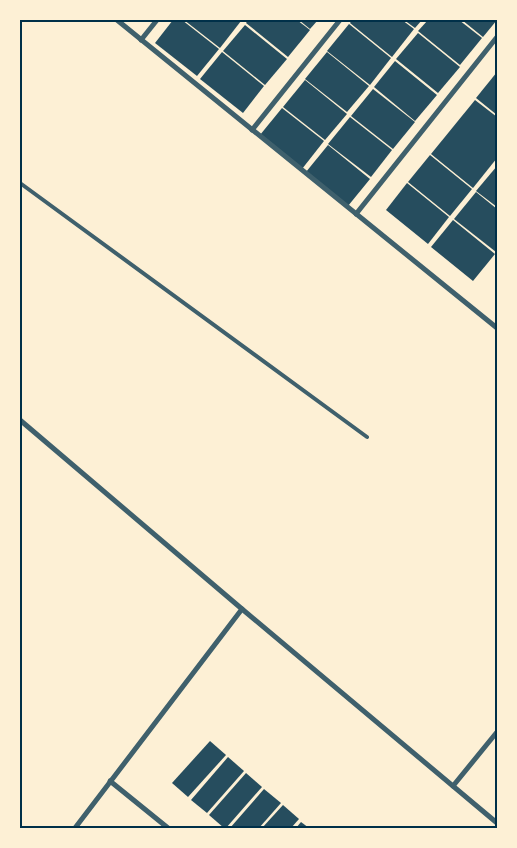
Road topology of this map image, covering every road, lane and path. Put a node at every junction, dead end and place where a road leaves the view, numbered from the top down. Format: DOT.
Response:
graph roads {
  1 [pos="117,20"];
  2 [pos="157,20"];
  3 [pos="340,20"];
  4 [pos="497,37"];
  5 [pos="141,40"];
  6 [pos="252,130"];
  7 [pos="20,183"];
  8 [pos="356,214"];
  9 [pos="497,328"];
  10 [pos="20,420"];
  11 [pos="367,437"];
  12 [pos="242,609"];
  13 [pos="497,732"];
  14 [pos="110,781"];
  15 [pos="453,786"];
  16 [pos="497,823"];
  17 [pos="75,828"];
  18 [pos="168,828"];
  1 -- 5 [label="street"];
  2 -- 5 [label="street"];
  3 -- 6 [label="street"];
  4 -- 8 [label="street"];
  5 -- 6 [label="street"];
  6 -- 8 [label="street"];
  7 -- 11 [label="lane"];
  8 -- 9 [label="street"];
  10 -- 12 [label="street"];
  12 -- 14 [label="street"];
  12 -- 15 [label="street"];
  13 -- 15 [label="street"];
  14 -- 17 [label="street"];
  14 -- 18 [label="street"];
  15 -- 16 [label="street"];
}
